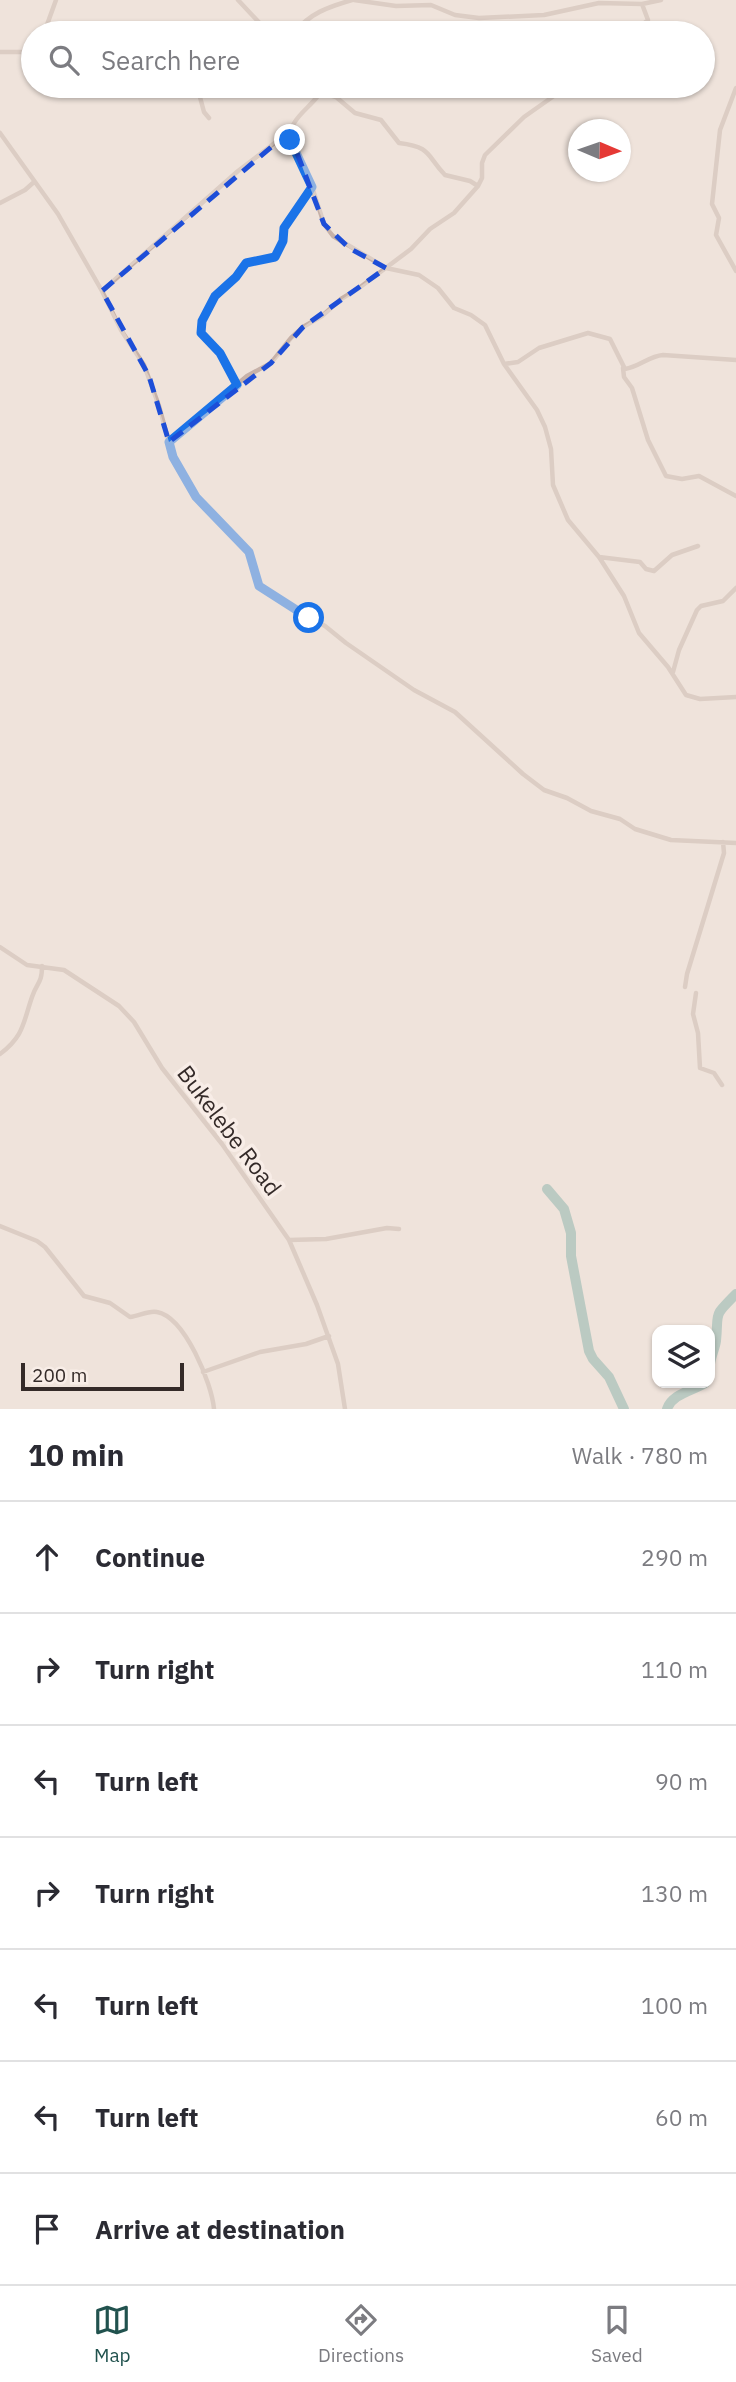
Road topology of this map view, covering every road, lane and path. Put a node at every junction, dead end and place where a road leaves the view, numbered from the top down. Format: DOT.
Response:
graph roads {
  1 [pos="56,0"];
  2 [pos="238,0"];
  3 [pos="353,0"];
  4 [pos="661,0"];
  5 [pos="642,4"];
  6 [pos="48,21"];
  7 [pos="258,21"];
  8 [pos="306,21"];
  9 [pos="647,21"];
  10 [pos="0,52"];
  11 [pos="21,52"];
  12 [pos="736,88"];
  13 [pos="200,98"];
  14 [pos="315,98"];
  15 [pos="337,98"];
  16 [pos="551,98"];
  17 [pos="209,118"];
  18 [pos="0,132"];
  19 [pos="289,132"];
  20 [pos="34,182"];
  21 [pos="478,186"];
  22 [pos="312,187"];
  23 [pos="0,203"];
  24 [pos="386,268"];
  25 [pos="736,271"];
  26 [pos="102,290"];
  27 [pos="736,360"];
  28 [pos="504,364"];
  29 [pos="623,368"];
  30 [pos="237,385"];
  31 [pos="169,442"];
  32 [pos="736,496"];
  33 [pos="698,546"];
  34 [pos="599,556"];
  35 [pos="736,589"];
  36 [pos="673,673"];
  37 [pos="736,697"];
  38 [pos="723,842"];
  39 [pos="736,843"];
  40 [pos="0,947"];
  41 [pos="42,965"];
  42 [pos="685,987"];
  43 [pos="695,993"];
  44 [pos="0,1054"];
  45 [pos="722,1085"];
  46 [pos="0,1226"];
  47 [pos="398,1229"];
  48 [pos="289,1240"];
  49 [pos="329,1336"];
  50 [pos="203,1372"];
  51 [pos="214,1409"];
  52 [pos="345,1409"];
  1 -- 6 [label="street"];
  2 -- 7 [label="street"];
  3 -- 5 [label="street"];
  3 -- 8 [label="street"];
  4 -- 5 [label="street"];
  5 -- 9 [label="street"];
  10 -- 11 [label="street"];
  12 -- 25 [label="street"];
  13 -- 17 [label="street"];
  14 -- 19 [label="street"];
  15 -- 21 [label="street"];
  16 -- 21 [label="street"];
  18 -- 20 [label="street"];
  19 -- 22 [label="street"];
  19 -- 26 [label="street"];
  20 -- 23 [label="street"];
  20 -- 26 [label="street"];
  21 -- 24 [label="street"];
  22 -- 24 [label="street"];
  22 -- 30 [label="street"];
  24 -- 28 [label="street"];
  24 -- 30 [label="street"];
  26 -- 31 [label="street"];
  27 -- 29 [label="street"];
  28 -- 29 [label="street"];
  28 -- 34 [label="street"];
  29 -- 32 [label="street"];
  30 -- 31 [label="street"];
  31 -- 38 [label="street"];
  33 -- 34 [label="street"];
  34 -- 36 [label="street"];
  35 -- 36 [label="street"];
  36 -- 37 [label="street"];
  38 -- 39 [label="street"];
  38 -- 42 [label="street"];
  40 -- 41 [label="street, Bukelebe Road"];
  41 -- 44 [label="street"];
  41 -- 48 [label="street, Bukelebe Road"];
  43 -- 45 [label="street"];
  46 -- 50 [label="street"];
  47 -- 48 [label="street"];
  48 -- 49 [label="street, Bukelebe Road"];
  49 -- 50 [label="street"];
  49 -- 52 [label="street, Bukelebe Road"];
  50 -- 51 [label="street"];
}
